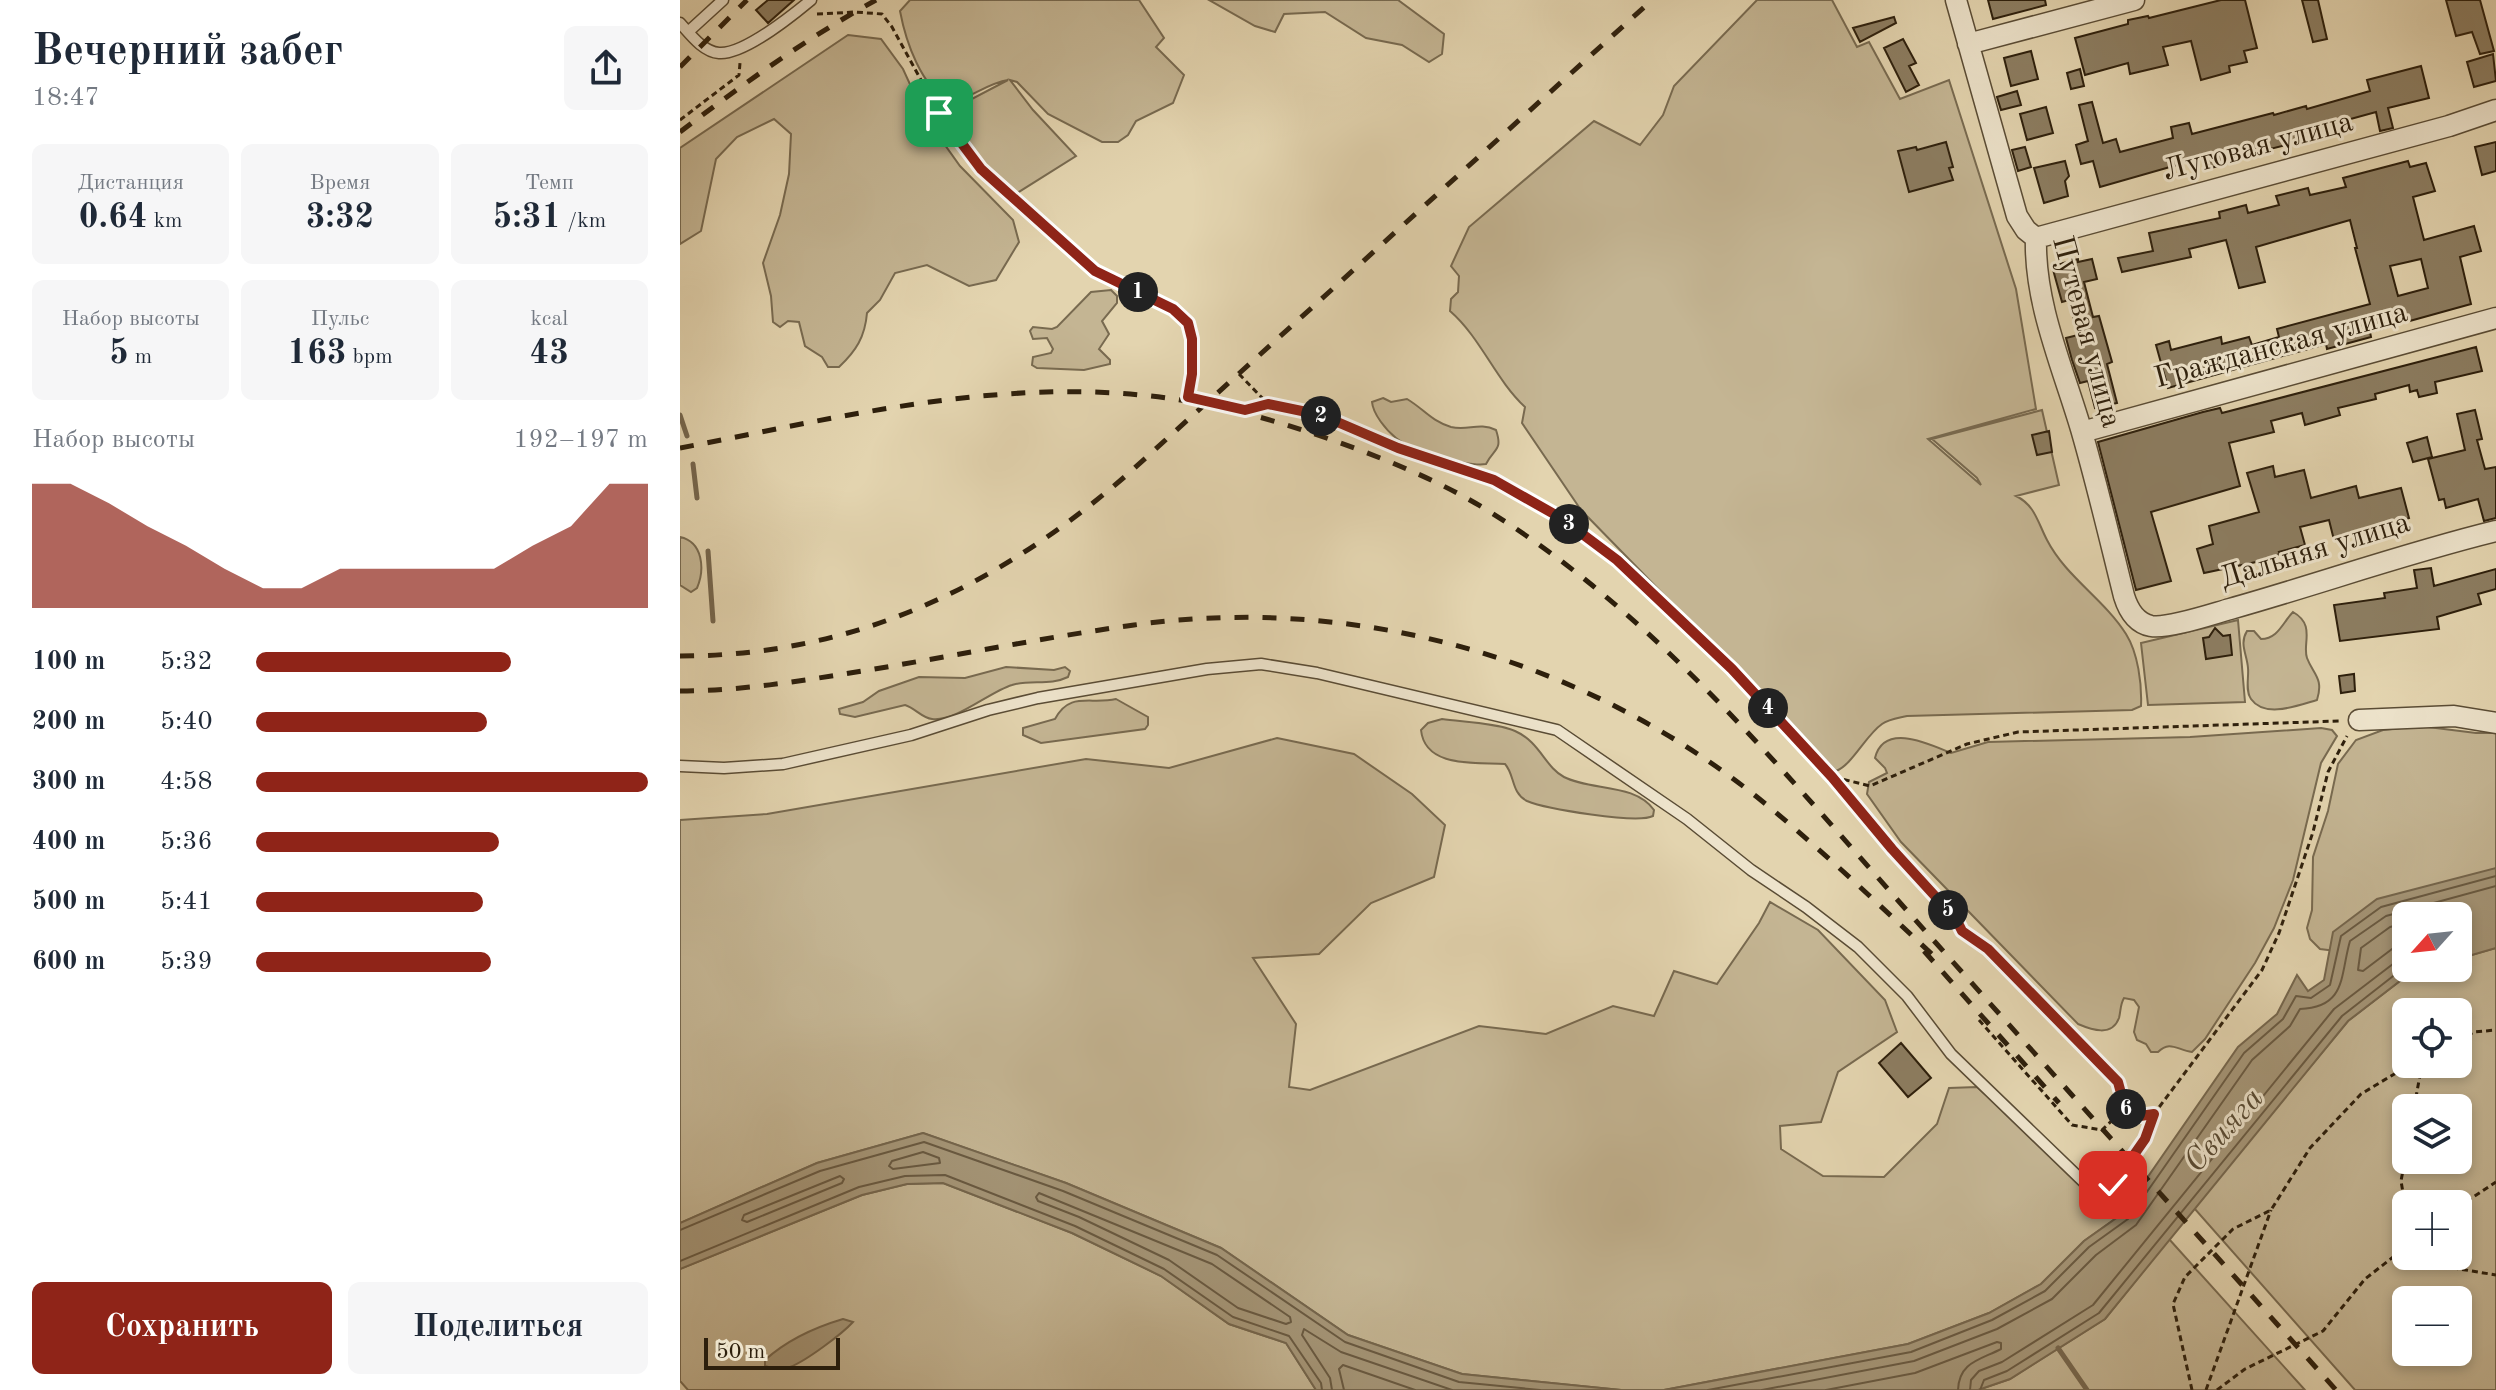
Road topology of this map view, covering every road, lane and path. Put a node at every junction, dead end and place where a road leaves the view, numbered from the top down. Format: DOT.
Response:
graph roads {
  1 [pos="723,0"];
  2 [pos="811,0"];
  3 [pos="1956,0"];
  4 [pos="2134,0"];
  5 [pos="793,15"];
  6 [pos="680,23"];
  7 [pos="688,32"];
  8 [pos="1968,44"];
  9 [pos="742,47"];
  10 [pos="2496,110"];
  11 [pos="680,120"];
  12 [pos="2036,238"];
  13 [pos="2496,318"];
  14 [pos="1239,374"];
  15 [pos="1268,404"];
  16 [pos="2082,432"];
  17 [pos="2496,531"];
  18 [pos="2152,626"];
  19 [pos="2359,720"];
  20 [pos="2496,723"];
  21 [pos="680,766"];
  22 [pos="1832,777"];
  23 [pos="1979,1020"];
  24 [pos="2496,1030"];
  25 [pos="2472,1033"];
  26 [pos="2392,1075"];
  27 [pos="2125,1108"];
  28 [pos="2154,1114"];
  29 [pos="2496,1182"];
  30 [pos="2113,1185"];
  31 [pos="2472,1198"];
  32 [pos="2271,1210"];
  33 [pos="2392,1259"];
  34 [pos="2466,1270"];
  35 [pos="2496,1275"];
  36 [pos="2192,1390"];
  37 [pos="2206,1390"];
  38 [pos="2217,1390"];
  1 -- 7 [label="lane"];
  2 -- 5 [label="lane"];
  3 -- 8 [label="street, Путевая улица"];
  4 -- 8 [label="street"];
  5 -- 9 [label="lane"];
  5 -- 15 [label="path"];
  6 -- 7 [label="lane"];
  7 -- 9 [label="lane"];
  8 -- 12 [label="street, Путевая улица"];
  9 -- 11 [label="path"];
  10 -- 12 [label="street, Луговая улица"];
  12 -- 16 [label="street, Путевая улица"];
  13 -- 16 [label="street, Гражданская улица"];
  14 -- 15 [label="path"];
  15 -- 22 [label="path"];
  16 -- 18 [label="street, Путевая улица"];
  17 -- 18 [label="street, Дальняя улица"];
  19 -- 20 [label="street"];
  19 -- 22 [label="path"];
  19 -- 28 [label="path"];
  21 -- 30 [label="lane"];
  22 -- 27 [label="path"];
  23 -- 27 [label="path"];
  24 -- 25 [label="path"];
  26 -- 32 [label="path"];
  27 -- 28 [label="path"];
  28 -- 30 [label="path"];
  29 -- 31 [label="path"];
  32 -- 36 [label="path"];
  32 -- 37 [label="path"];
  33 -- 38 [label="path"];
  34 -- 35 [label="path"];
}
